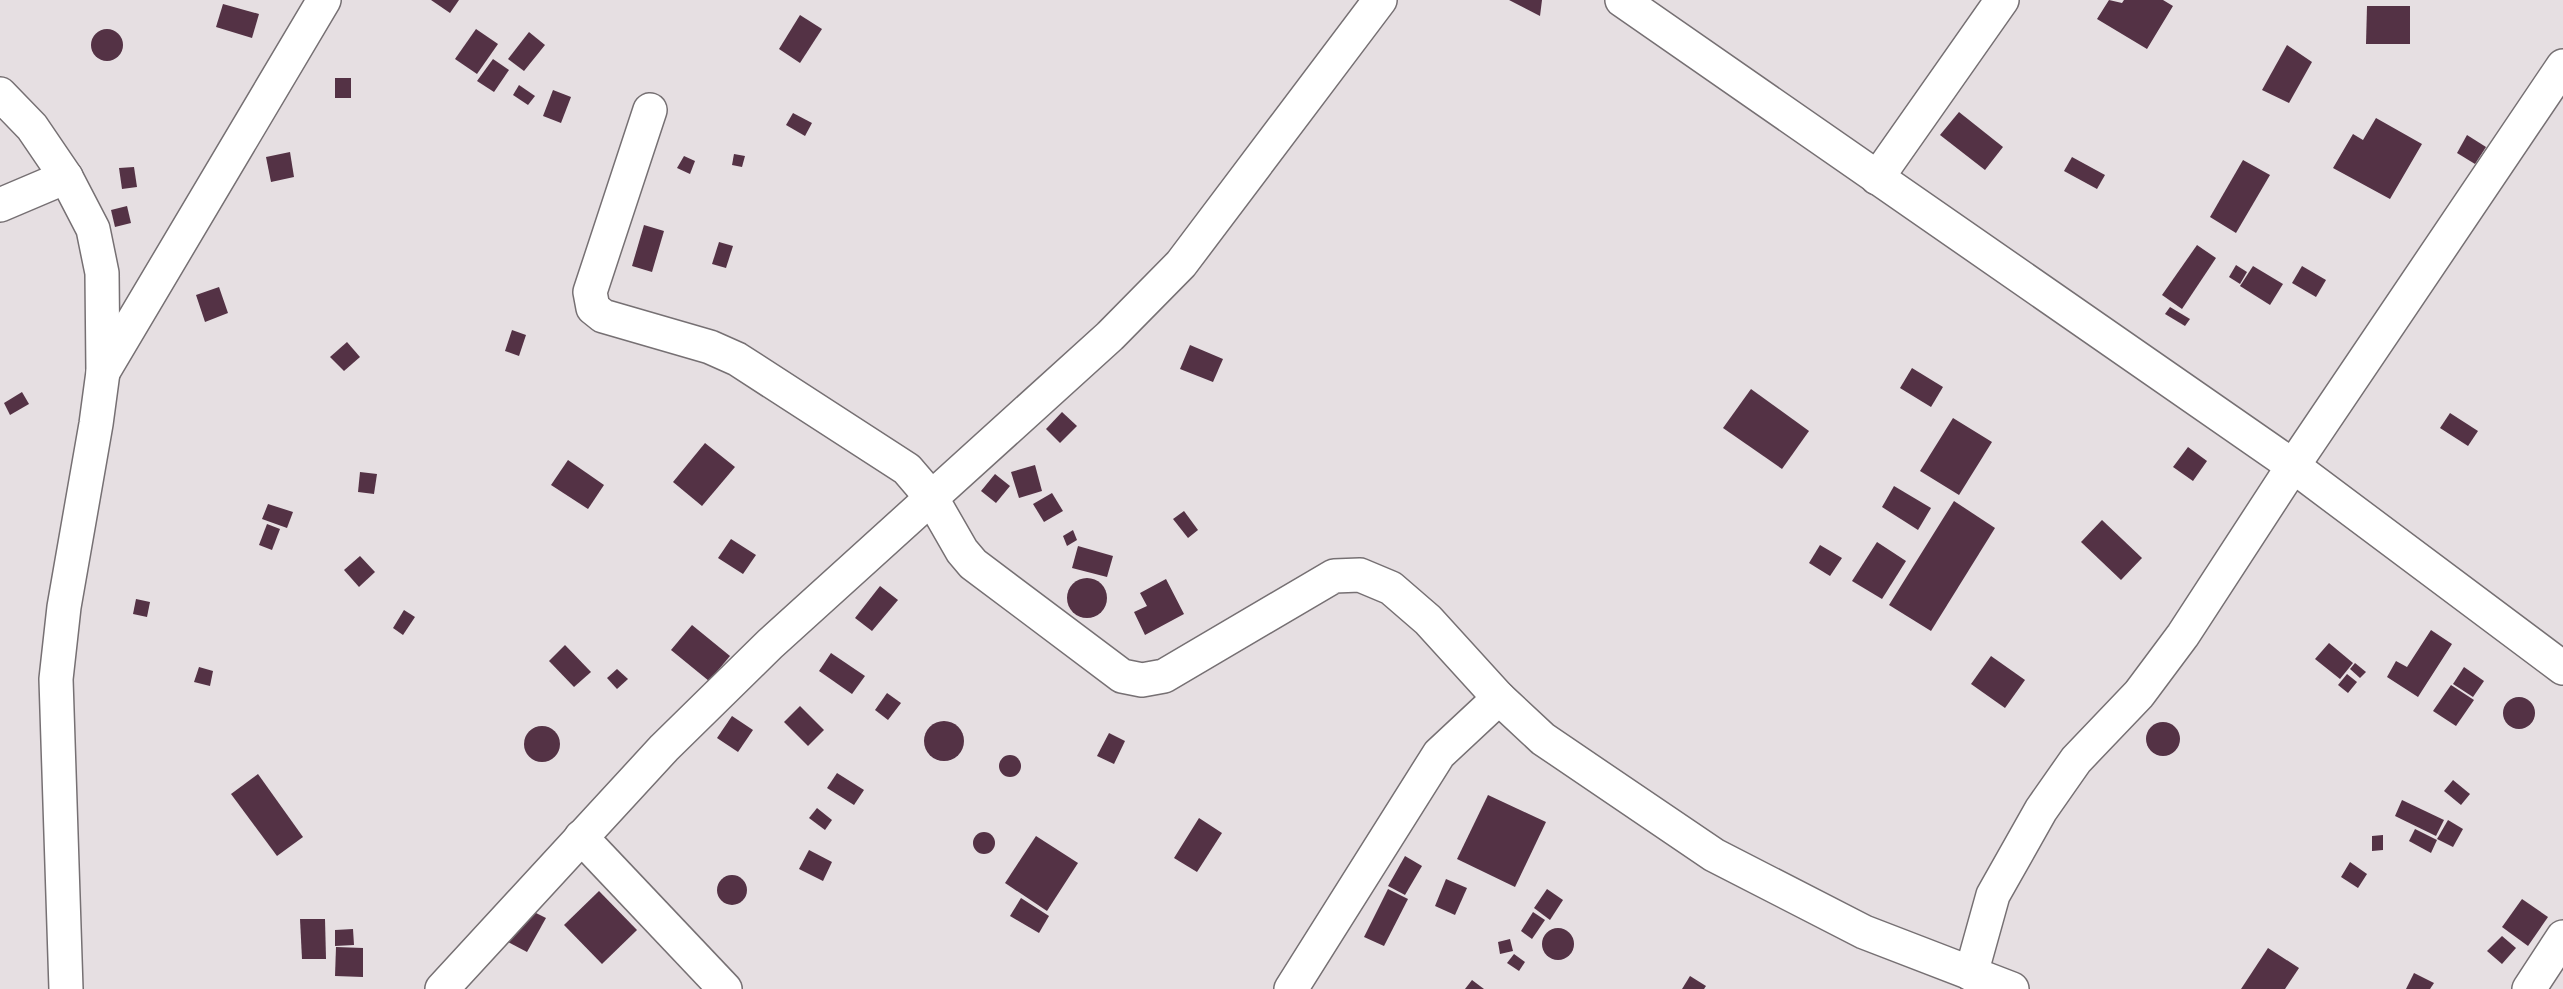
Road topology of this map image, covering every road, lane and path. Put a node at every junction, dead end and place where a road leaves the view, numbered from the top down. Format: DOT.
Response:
graph roads {
  1 [pos="324,0"];
  2 [pos="1380,0"];
  3 [pos="1622,0"];
  4 [pos="2002,0"];
  5 [pos="2563,66"];
  6 [pos="0,94"];
  7 [pos="650,110"];
  8 [pos="66,177"];
  9 [pos="1877,178"];
  10 [pos="0,206"];
  11 [pos="103,372"];
  12 [pos="2293,466"];
  13 [pos="931,497"];
  14 [pos="2563,668"];
  15 [pos="1499,698"];
  16 [pos="581,837"];
  17 [pos="2563,937"];
  18 [pos="1971,974"];
  19 [pos="66,989"];
  20 [pos="442,989"];
  21 [pos="725,989"];
  22 [pos="1291,989"];
  23 [pos="2012,989"];
  24 [pos="2529,989"];
  1 -- 11 [label="street"];
  2 -- 13 [label="street"];
  3 -- 9 [label="street"];
  4 -- 9 [label="street"];
  5 -- 12 [label="street"];
  6 -- 8 [label="street"];
  7 -- 13 [label="street"];
  8 -- 10 [label="street"];
  8 -- 11 [label="street"];
  9 -- 12 [label="street"];
  11 -- 19 [label="street"];
  12 -- 14 [label="street"];
  12 -- 18 [label="street"];
  13 -- 15 [label="street"];
  13 -- 16 [label="street"];
  15 -- 18 [label="street"];
  15 -- 22 [label="street"];
  16 -- 20 [label="street"];
  16 -- 21 [label="street"];
  17 -- 24 [label="street"];
  18 -- 23 [label="street"];
}
